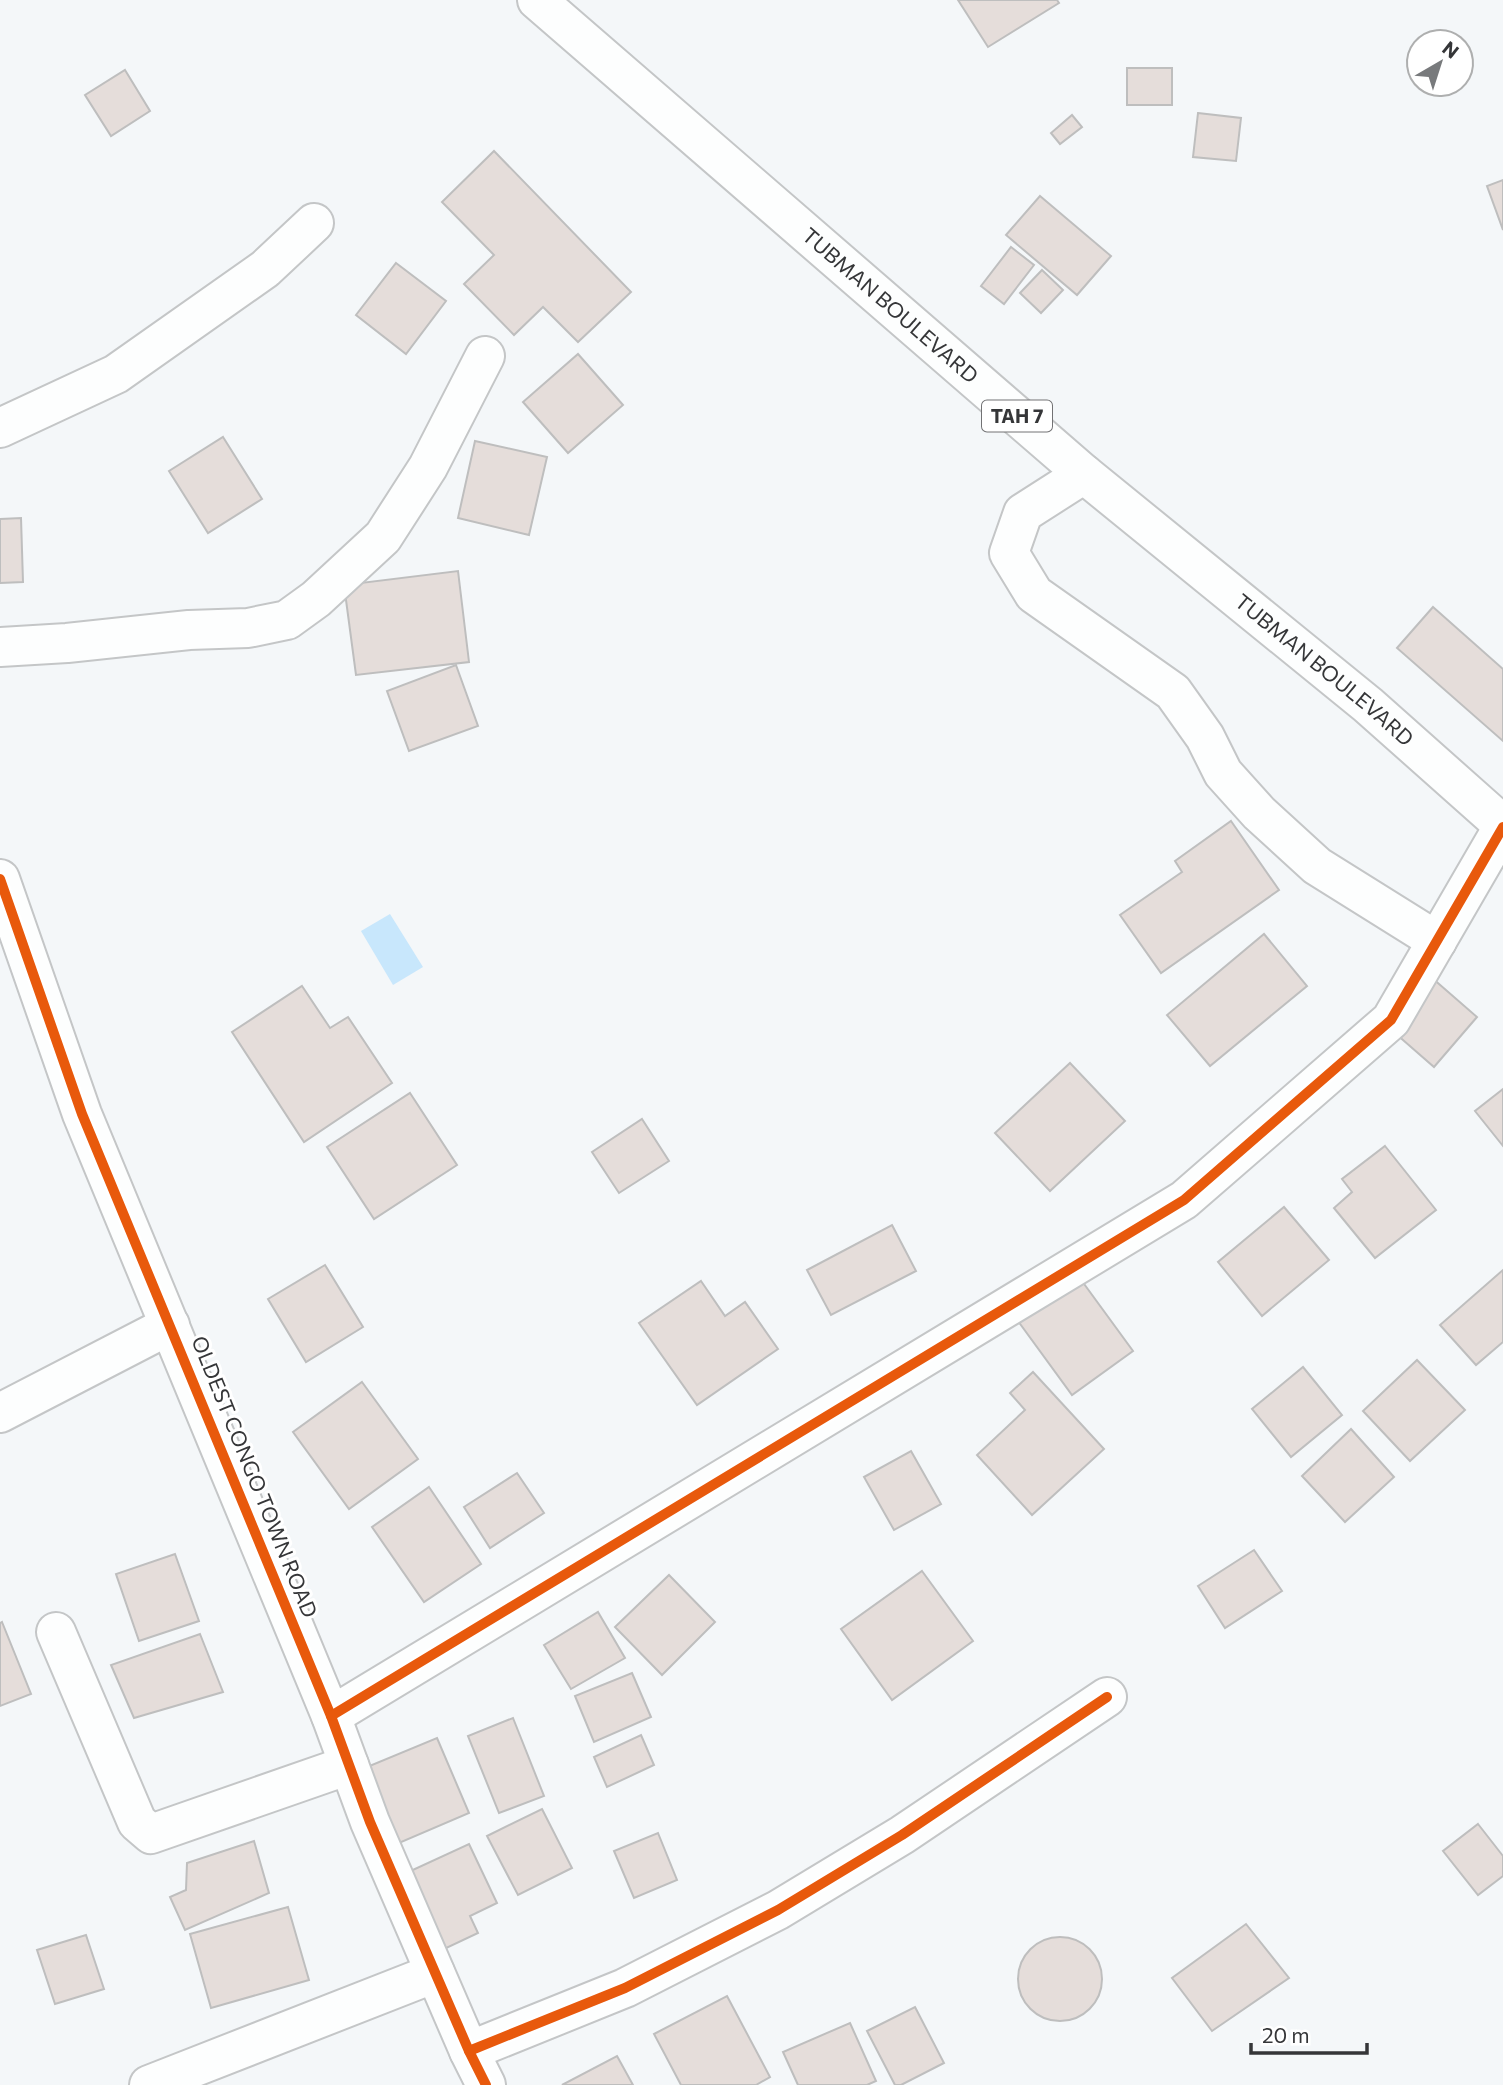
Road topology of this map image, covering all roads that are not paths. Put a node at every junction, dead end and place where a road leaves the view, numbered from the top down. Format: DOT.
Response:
graph roads {
  1 [pos="537,0"];
  2 [pos="314,223"];
  3 [pos="485,356"];
  4 [pos="0,428"];
  5 [pos="1084,474"];
  6 [pos="0,647"];
  7 [pos="1503,826"];
  8 [pos="0,878"];
  9 [pos="1437,941"];
  10 [pos="170,1325"];
  11 [pos="0,1413"];
  12 [pos="56,1632"];
  13 [pos="1107,1697"];
  14 [pos="331,1716"];
  15 [pos="349,1765"];
  16 [pos="435,1973"];
  17 [pos="469,2051"];
  18 [pos="149,2085"];
  19 [pos="486,2085"];
  1 -- 5 [label="main road, TUBMAN BOULEVARD / TAH 7"];
  2 -- 4 [label="main road"];
  3 -- 6 [label="main road"];
  5 -- 7 [label="main road, TUBMAN BOULEVARD / TAH 7"];
  5 -- 9 [label="main road"];
  7 -- 9 [label="main road"];
  8 -- 10 [label="main road, OLDEST CONGO TOWN ROAD"];
  9 -- 14 [label="main road"];
  10 -- 11 [label="main road"];
  10 -- 14 [label="main road, OLDEST CONGO TOWN ROAD"];
  12 -- 15 [label="main road"];
  13 -- 17 [label="main road"];
  14 -- 15 [label="main road, OLDEST CONGO TOWN ROAD"];
  15 -- 16 [label="main road, OLDEST CONGO TOWN ROAD"];
  16 -- 17 [label="main road, OLDEST CONGO TOWN ROAD"];
  16 -- 18 [label="main road"];
  17 -- 19 [label="main road, OLDEST CONGO TOWN ROAD"];
}
